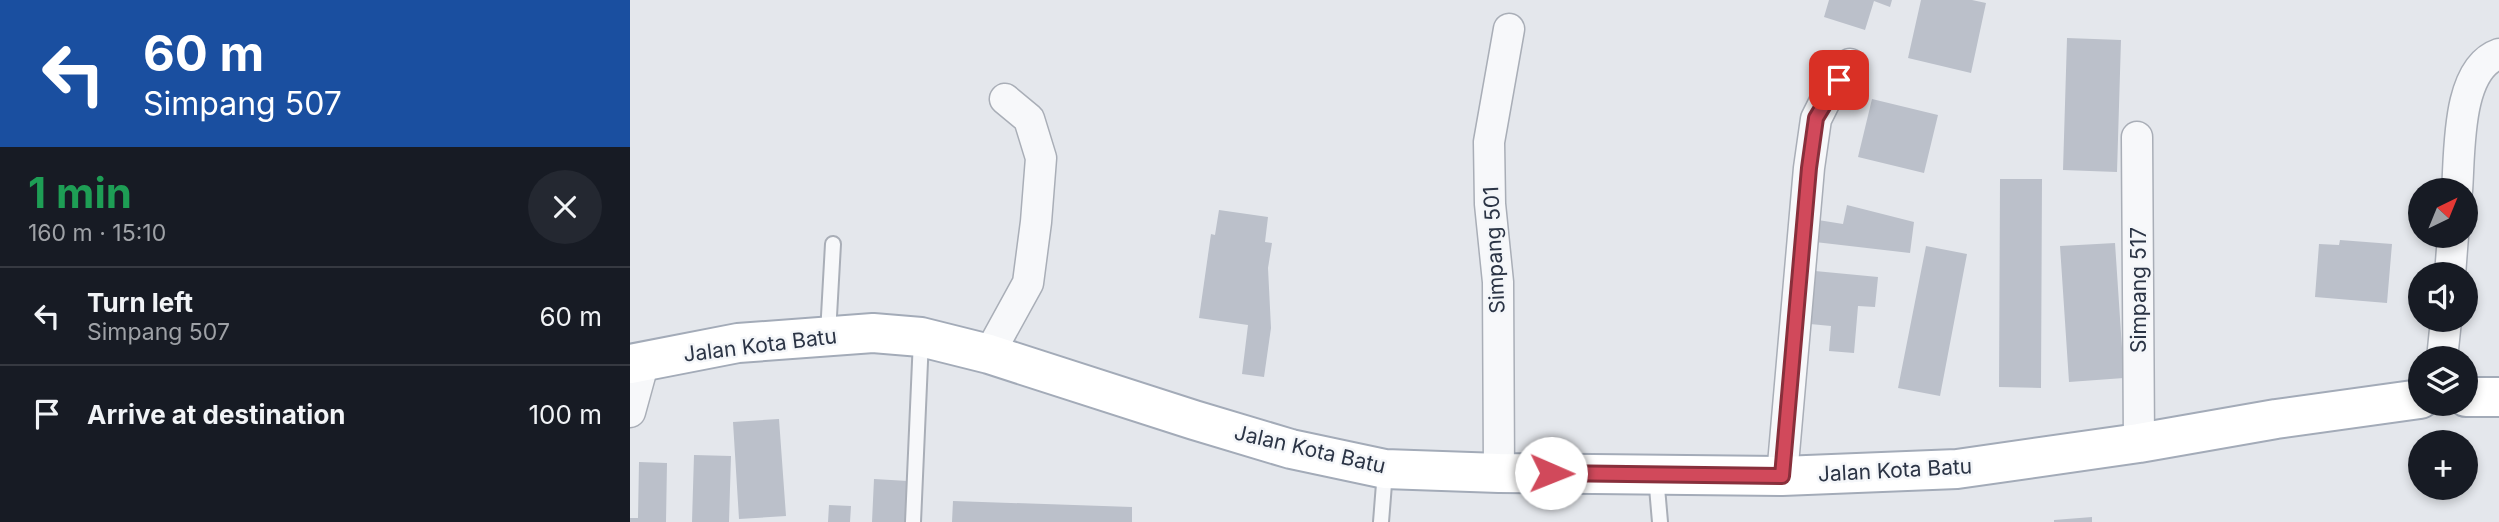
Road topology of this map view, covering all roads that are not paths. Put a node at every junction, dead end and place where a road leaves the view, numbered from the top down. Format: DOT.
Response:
graph roads {
  1 [pos="1509,29"];
  2 [pos="2499,54"];
  3 [pos="1850,64"];
  4 [pos="1004,99"];
  5 [pos="2137,137"];
  6 [pos="2458,178"];
  7 [pos="833,244"];
  8 [pos="828,335"];
  9 [pos="921,337"];
  10 [pos="989,354"];
  11 [pos="637,362"];
  12 [pos="2478,397"];
  13 [pos="2499,397"];
  14 [pos="2408,401"];
  15 [pos="630,412"];
  16 [pos="2139,443"];
  17 [pos="1385,469"];
  18 [pos="1499,473"];
  19 [pos="1656,474"];
  20 [pos="1782,476"];
  21 [pos="913,522"];
  22 [pos="1381,522"];
  23 [pos="1660,522"];
  1 -- 18 [label="street, Simpang 501"];
  2 -- 6 [label="street"];
  3 -- 20 [label="street"];
  4 -- 10 [label="street"];
  5 -- 16 [label="street, Simpang 517"];
  7 -- 8 [label="lane"];
  8 -- 9 [label="main road, Jalan Kota Batu"];
  8 -- 11 [label="main road, Jalan Kota Batu"];
  9 -- 10 [label="main road, Jalan Kota Batu"];
  9 -- 21 [label="lane"];
  10 -- 17 [label="main road, Jalan Kota Batu"];
  11 -- 15 [label="street"];
  12 -- 13 [label="main road"];
  14 -- 16 [label="main road, Jalan Kota Batu"];
  16 -- 20 [label="main road, Jalan Kota Batu"];
  17 -- 18 [label="main road, Jalan Kota Batu"];
  17 -- 22 [label="lane"];
  18 -- 19 [label="main road, Jalan Kota Batu"];
  19 -- 20 [label="main road, Jalan Kota Batu"];
  19 -- 23 [label="lane"];
}
